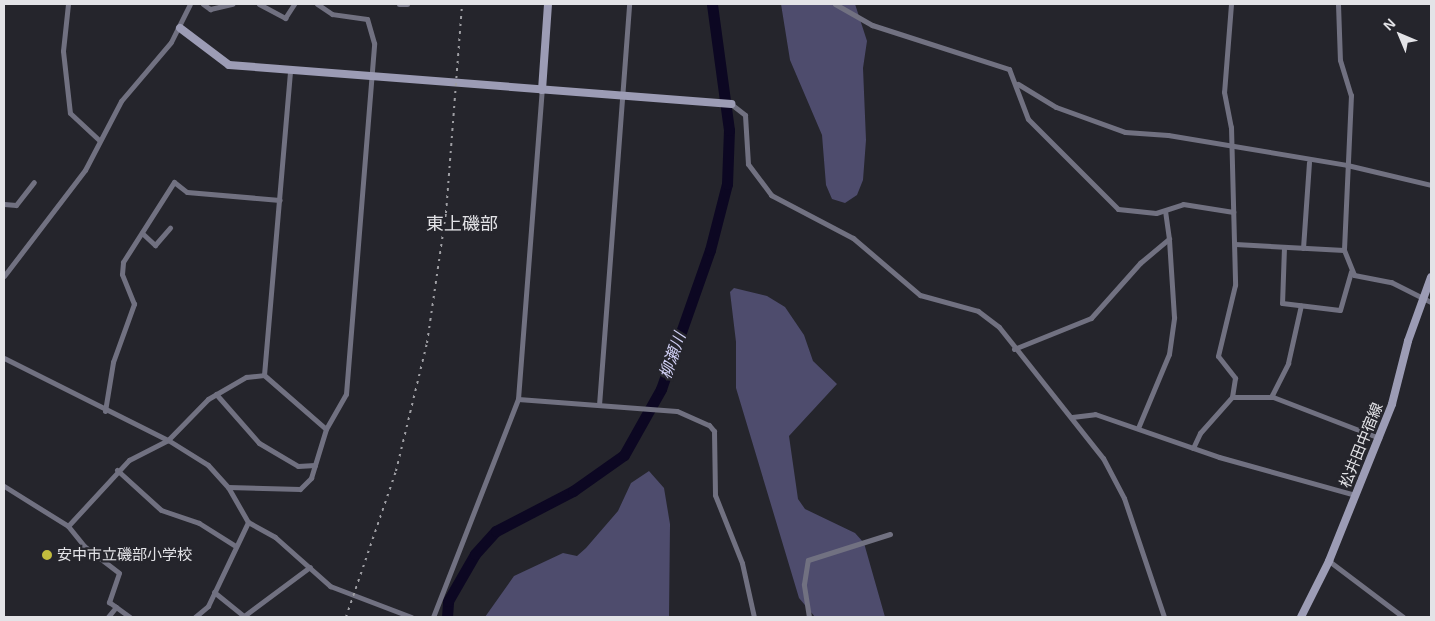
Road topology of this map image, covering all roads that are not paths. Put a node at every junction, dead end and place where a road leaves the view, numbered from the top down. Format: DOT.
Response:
graph roads {
  1 [pos="68,4"];
  2 [pos="190,4"];
  3 [pos="203,4"];
  4 [pos="232,4"];
  5 [pos="259,4"];
  6 [pos="294,4"];
  7 [pos="317,4"];
  8 [pos="399,4"];
  9 [pos="407,4"];
  10 [pos="548,4"];
  11 [pos="629,4"];
  12 [pos="835,4"];
  13 [pos="1231,4"];
  14 [pos="1338,4"];
  15 [pos="180,28"];
  16 [pos="290,72"];
  17 [pos="371,78"];
  18 [pos="1018,84"];
  19 [pos="542,90"];
  20 [pos="622,96"];
  21 [pos="731,104"];
  22 [pos="99,140"];
  23 [pos="1232,148"];
  24 [pos="1309,162"];
  25 [pos="1347,165"];
  26 [pos="34,182"];
  27 [pos="1431,185"];
  28 [pos="280,200"];
  29 [pos="4,204"];
  30 [pos="1165,211"];
  31 [pos="1233,212"];
  32 [pos="170,228"];
  33 [pos="142,233"];
  34 [pos="1169,239"];
  35 [pos="1235,244"];
  36 [pos="1284,247"];
  37 [pos="1303,248"];
  38 [pos="1344,250"];
  39 [pos="1351,272"];
  40 [pos="4,276"];
  41 [pos="1431,277"];
  42 [pos="1423,296"];
  43 [pos="1431,302"];
  44 [pos="1301,305"];
  45 [pos="1014,349"];
  46 [pos="4,358"];
  47 [pos="264,375"];
  48 [pos="216,394"];
  49 [pos="1232,397"];
  50 [pos="1271,397"];
  51 [pos="518,398"];
  52 [pos="599,405"];
  53 [pos="105,411"];
  54 [pos="1072,417"];
  55 [pos="1138,428"];
  56 [pos="326,429"];
  57 [pos="1379,438"];
  58 [pos="168,440"];
  59 [pos="1193,448"];
  60 [pos="315,465"];
  61 [pos="117,470"];
  62 [pos="4,486"];
  63 [pos="228,486"];
  64 [pos="1355,495"];
  65 [pos="248,522"];
  66 [pos="68,526"];
  67 [pos="890,534"];
  68 [pos="234,545"];
  69 [pos="1329,561"];
  70 [pos="310,567"];
  71 [pos="214,592"];
  72 [pos="116,608"];
  73 [pos="108,617"];
  74 [pos="130,617"];
  75 [pos="195,617"];
  76 [pos="412,617"];
  77 [pos="433,617"];
  78 [pos="754,617"];
  79 [pos="809,617"];
  80 [pos="1164,617"];
  81 [pos="1301,617"];
  82 [pos="1403,617"];
  1 -- 22 [label="street"];
  2 -- 15 [label="street"];
  3 -- 4 [label="street"];
  5 -- 6 [label="street"];
  7 -- 17 [label="street"];
  8 -- 9 [label="street"];
  10 -- 19 [label="street"];
  11 -- 20 [label="street"];
  12 -- 18 [label="street"];
  13 -- 23 [label="street"];
  14 -- 25 [label="street"];
  15 -- 16 [label="street"];
  15 -- 22 [label="street"];
  16 -- 17 [label="street"];
  16 -- 28 [label="street"];
  17 -- 19 [label="street"];
  17 -- 56 [label="street"];
  18 -- 23 [label="street"];
  18 -- 30 [label="street"];
  19 -- 20 [label="street"];
  19 -- 51 [label="street"];
  20 -- 21 [label="street"];
  20 -- 52 [label="street"];
  21 -- 45 [label="street"];
  22 -- 40 [label="street"];
  23 -- 24 [label="street"];
  23 -- 31 [label="street"];
  24 -- 25 [label="street"];
  24 -- 37 [label="street"];
  25 -- 27 [label="street"];
  25 -- 38 [label="street"];
  26 -- 29 [label="street"];
  28 -- 33 [label="street"];
  28 -- 47 [label="street"];
  30 -- 31 [label="street"];
  30 -- 34 [label="street"];
  31 -- 35 [label="street"];
  32 -- 33 [label="street"];
  33 -- 53 [label="street"];
  34 -- 45 [label="street"];
  34 -- 55 [label="street"];
  35 -- 36 [label="street"];
  35 -- 49 [label="street"];
  36 -- 37 [label="street"];
  36 -- 44 [label="street"];
  37 -- 38 [label="street"];
  38 -- 39 [label="street"];
  39 -- 42 [label="street"];
  39 -- 44 [label="street"];
  41 -- 42 [label="street, 松井田中宿線"];
  42 -- 43 [label="street"];
  42 -- 57 [label="street, 松井田中宿線"];
  44 -- 50 [label="street"];
  45 -- 54 [label="street"];
  46 -- 53 [label="street"];
  47 -- 48 [label="street"];
  47 -- 56 [label="street"];
  48 -- 58 [label="street"];
  48 -- 60 [label="street"];
  49 -- 50 [label="street"];
  49 -- 59 [label="street"];
  50 -- 57 [label="street"];
  51 -- 52 [label="street"];
  51 -- 77 [label="street"];
  52 -- 78 [label="street"];
  53 -- 58 [label="street"];
  54 -- 55 [label="street"];
  54 -- 80 [label="street"];
  55 -- 59 [label="street"];
  56 -- 60 [label="street"];
  57 -- 64 [label="street, 松井田中宿線"];
  58 -- 61 [label="street"];
  58 -- 63 [label="street"];
  59 -- 64 [label="street"];
  60 -- 63 [label="street"];
  61 -- 66 [label="street"];
  61 -- 68 [label="street"];
  62 -- 66 [label="street"];
  63 -- 65 [label="street"];
  64 -- 69 [label="street, 松井田中宿線"];
  65 -- 68 [label="street"];
  65 -- 70 [label="street"];
  66 -- 72 [label="street"];
  67 -- 79 [label="street"];
  68 -- 71 [label="street"];
  69 -- 81 [label="street, 松井田中宿線"];
  69 -- 82 [label="street"];
  70 -- 71 [label="street"];
  70 -- 76 [label="street"];
  71 -- 75 [label="street"];
  72 -- 73 [label="street"];
  72 -- 74 [label="street"];
}
